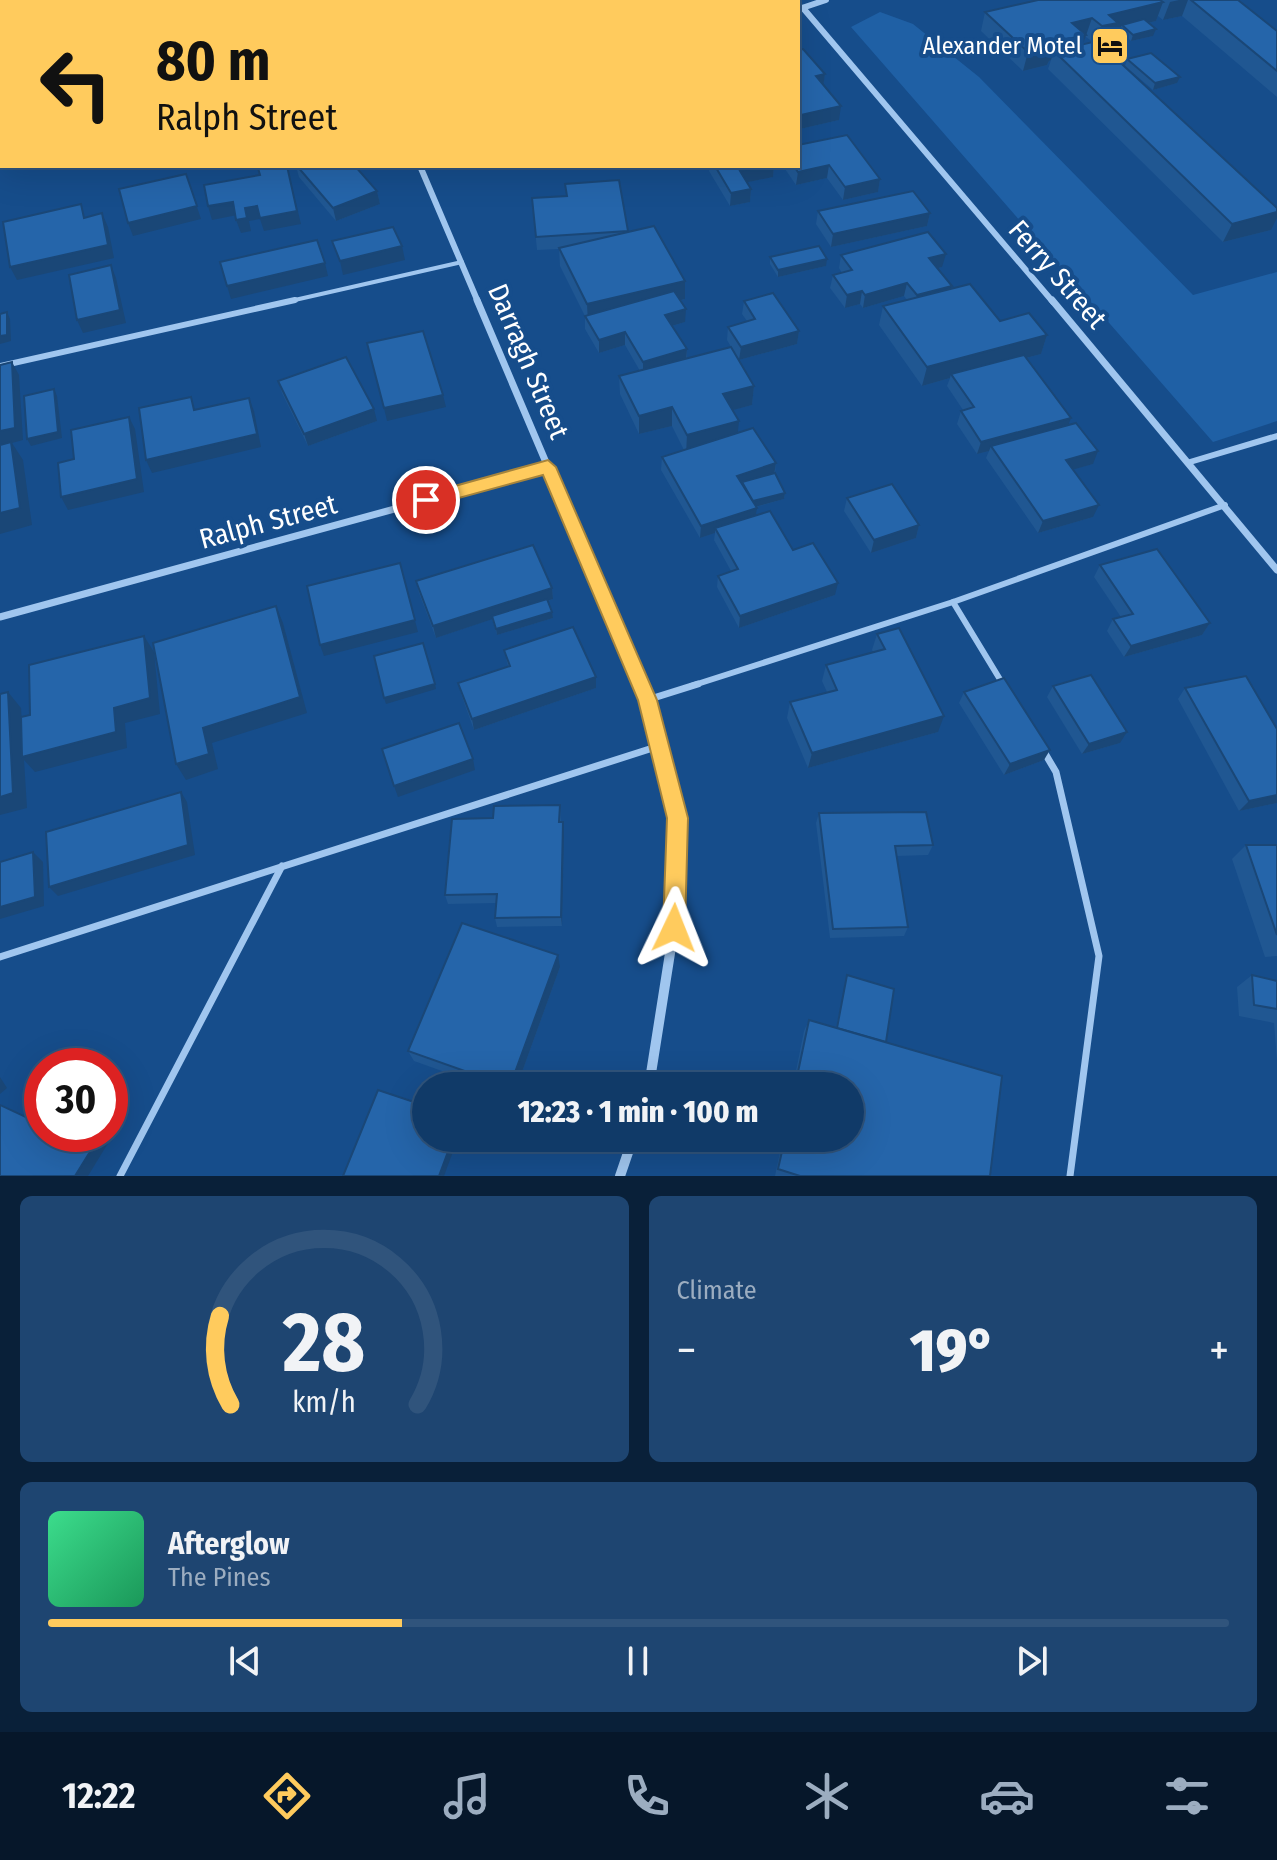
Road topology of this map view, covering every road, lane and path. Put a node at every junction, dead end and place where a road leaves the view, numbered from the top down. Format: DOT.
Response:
graph roads {
  1 [pos="826,0"];
  2 [pos="800,9"];
  3 [pos="421,168"];
  4 [pos="462,262"];
  5 [pos="0,366"];
  6 [pos="1277,436"];
  7 [pos="1190,462"];
  8 [pos="548,467"];
  9 [pos="1225,505"];
  10 [pos="1277,570"];
  11 [pos="953,602"];
  12 [pos="0,617"];
  13 [pos="1009,693"];
  14 [pos="647,700"];
  15 [pos="1040,745"];
  16 [pos="659,746"];
  17 [pos="282,866"];
  18 [pos="0,957"];
  19 [pos="651,1072"];
  20 [pos="628,1152"];
  21 [pos="120,1176"];
  22 [pos="620,1176"];
  23 [pos="1070,1176"];
  1 -- 2 [label="street"];
  2 -- 7 [label="street, Ferry Street"];
  3 -- 4 [label="street, Darragh Street"];
  4 -- 5 [label="lane"];
  4 -- 8 [label="street, Darragh Street"];
  6 -- 7 [label="lane"];
  7 -- 9 [label="street, Ferry Street"];
  8 -- 12 [label="street, Ralph Street"];
  8 -- 14 [label="street, Darragh Street"];
  9 -- 10 [label="street, Ferry Street"];
  9 -- 11 [label="lane"];
  11 -- 13 [label="lane"];
  11 -- 14 [label="lane"];
  14 -- 16 [label="street, Darragh Street"];
  15 -- 23 [label="lane"];
  16 -- 17 [label="lane"];
  16 -- 19 [label="street, Darragh Street"];
  17 -- 18 [label="lane"];
  17 -- 21 [label="lane"];
  20 -- 22 [label="street"];
}
